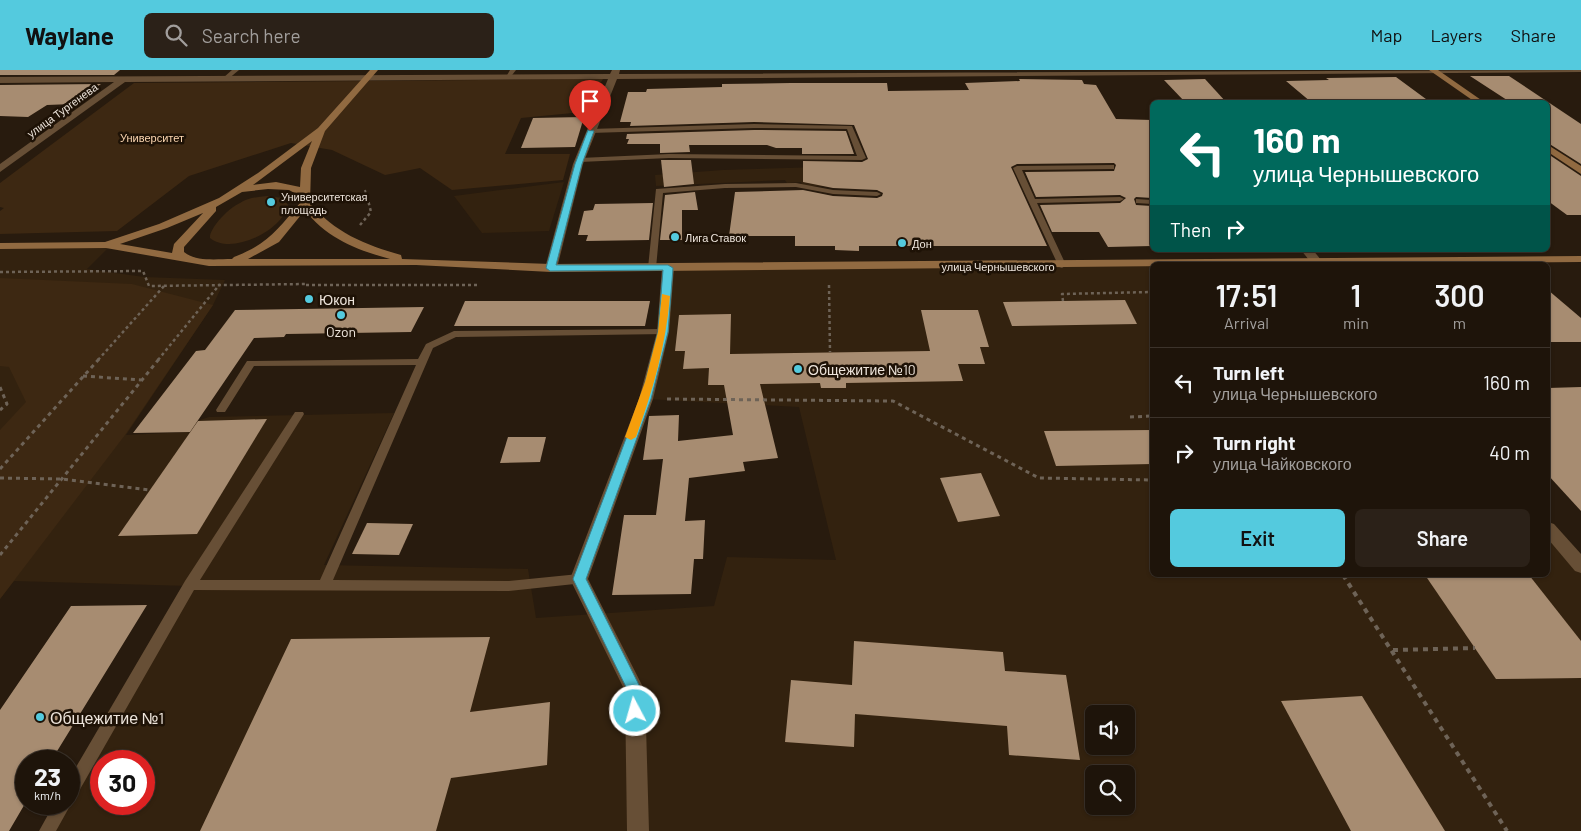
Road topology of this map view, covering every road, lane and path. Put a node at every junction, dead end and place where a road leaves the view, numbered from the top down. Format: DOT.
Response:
graph roads {
  1 [pos="137,70"];
  2 [pos="236,70"];
  3 [pos="374,70"];
  4 [pos="1581,70"];
  5 [pos="1434,71"];
  6 [pos="615,73"];
  7 [pos="511,74"];
  8 [pos="225,78"];
  9 [pos="367,78"];
  10 [pos="124,79"];
  11 [pos="0,80"];
  12 [pos="1477,100"];
  13 [pos="321,130"];
  14 [pos="590,131"];
  15 [pos="1550,149"];
  16 [pos="580,160"];
  17 [pos="1111,167"];
  18 [pos="0,169"];
  19 [pos="1581,171"];
  20 [pos="365,190"];
  21 [pos="235,194"];
  22 [pos="877,194"];
  23 [pos="1120,199"];
  24 [pos="223,200"];
  25 [pos="306,200"];
  26 [pos="1032,201"];
  27 [pos="1139,202"];
  28 [pos="1150,202"];
  29 [pos="359,226"];
  30 [pos="106,245"];
  31 [pos="0,246"];
  32 [pos="1309,252"];
  33 [pos="184,258"];
  34 [pos="1581,259"];
  35 [pos="224,262"];
  36 [pos="416,262"];
  37 [pos="1316,262"];
  38 [pos="1423,262"];
  39 [pos="1150,265"];
  40 [pos="1062,266"];
  41 [pos="550,268"];
  42 [pos="652,268"];
  43 [pos="668,268"];
  44 [pos="0,272"];
  45 [pos="313,282"];
  46 [pos="220,284"];
  47 [pos="306,285"];
  48 [pos="481,285"];
  49 [pos="822,285"];
  50 [pos="164,286"];
  51 [pos="1150,292"];
  52 [pos="1063,301"];
  53 [pos="663,332"];
  54 [pos="830,352"];
  55 [pos="422,362"];
  56 [pos="82,376"];
  57 [pos="142,380"];
  58 [pos="0,387"];
  59 [pos="646,399"];
  60 [pos="0,410"];
  61 [pos="221,410"];
  62 [pos="300,414"];
  63 [pos="1150,416"];
  64 [pos="1130,417"];
  65 [pos="0,469"];
  66 [pos="0,478"];
  67 [pos="62,479"];
  68 [pos="1150,480"];
  69 [pos="150,490"];
  70 [pos="1550,530"];
  71 [pos="0,555"];
  72 [pos="1581,566"];
  73 [pos="1343,577"];
  74 [pos="579,579"];
  75 [pos="190,585"];
  76 [pos="324,585"];
  77 [pos="1475,648"];
  78 [pos="1392,650"];
  79 [pos="80,775"];
  80 [pos="56,815"];
  81 [pos="47,831"];
  82 [pos="638,831"];
  83 [pos="1507,831"];
  1 -- 10 [label="street, улица Тургенева"];
  2 -- 8 [label="lane"];
  3 -- 9 [label="street"];
  4 -- 5 [label="street"];
  5 -- 6 [label="street"];
  5 -- 12 [label="street"];
  6 -- 7 [label="street"];
  6 -- 14 [label="street"];
  7 -- 9 [label="street"];
  8 -- 9 [label="street"];
  8 -- 10 [label="street"];
  9 -- 13 [label="street"];
  10 -- 11 [label="street"];
  10 -- 18 [label="street, улица Тургенева"];
  13 -- 21 [label="street"];
  13 -- 25 [label="street"];
  14 -- 16 [label="street"];
  14 -- 16 [label="lane"];
  15 -- 19 [label="street"];
  16 -- 41 [label="street"];
  17 -- 26 [label="lane"];
  20 -- 29 [label="path"];
  21 -- 24 [label="street"];
  21 -- 25 [label="street"];
  22 -- 42 [label="lane"];
  23 -- 26 [label="lane"];
  24 -- 30 [label="street"];
  24 -- 33 [label="street"];
  25 -- 35 [label="street"];
  25 -- 36 [label="street"];
  26 -- 40 [label="lane"];
  27 -- 28 [label="lane"];
  30 -- 31 [label="street"];
  30 -- 33 [label="street"];
  32 -- 37 [label="street"];
  33 -- 35 [label="street"];
  34 -- 38 [label="street, улица Чернышевского"];
  35 -- 36 [label="street"];
  36 -- 41 [label="street, улица Чернышевского"];
  39 -- 40 [label="street, улица Чернышевского"];
  40 -- 43 [label="street, улица Чернышевского"];
  41 -- 42 [label="street, улица Чернышевского"];
  42 -- 43 [label="street, улица Чернышевского"];
  43 -- 53 [label="street"];
  44 -- 50 [label="path"];
  45 -- 47 [label="path"];
  46 -- 47 [label="path"];
  46 -- 50 [label="path"];
  46 -- 57 [label="path"];
  47 -- 48 [label="path"];
  49 -- 54 [label="path"];
  50 -- 56 [label="path"];
  51 -- 52 [label="path"];
  53 -- 55 [label="lane"];
  53 -- 59 [label="street"];
  55 -- 61 [label="lane"];
  55 -- 76 [label="lane"];
  56 -- 57 [label="path"];
  56 -- 65 [label="path"];
  57 -- 67 [label="path"];
  58 -- 60 [label="path"];
  59 -- 68 [label="path"];
  59 -- 74 [label="street"];
  62 -- 75 [label="lane"];
  63 -- 64 [label="path"];
  66 -- 67 [label="path"];
  67 -- 69 [label="path"];
  67 -- 71 [label="path"];
  70 -- 72 [label="street"];
  73 -- 78 [label="path"];
  74 -- 76 [label="lane"];
  74 -- 82 [label="street"];
  75 -- 76 [label="lane"];
  75 -- 79 [label="lane"];
  77 -- 78 [label="path"];
  78 -- 83 [label="path"];
  80 -- 81 [label="lane"];
}
